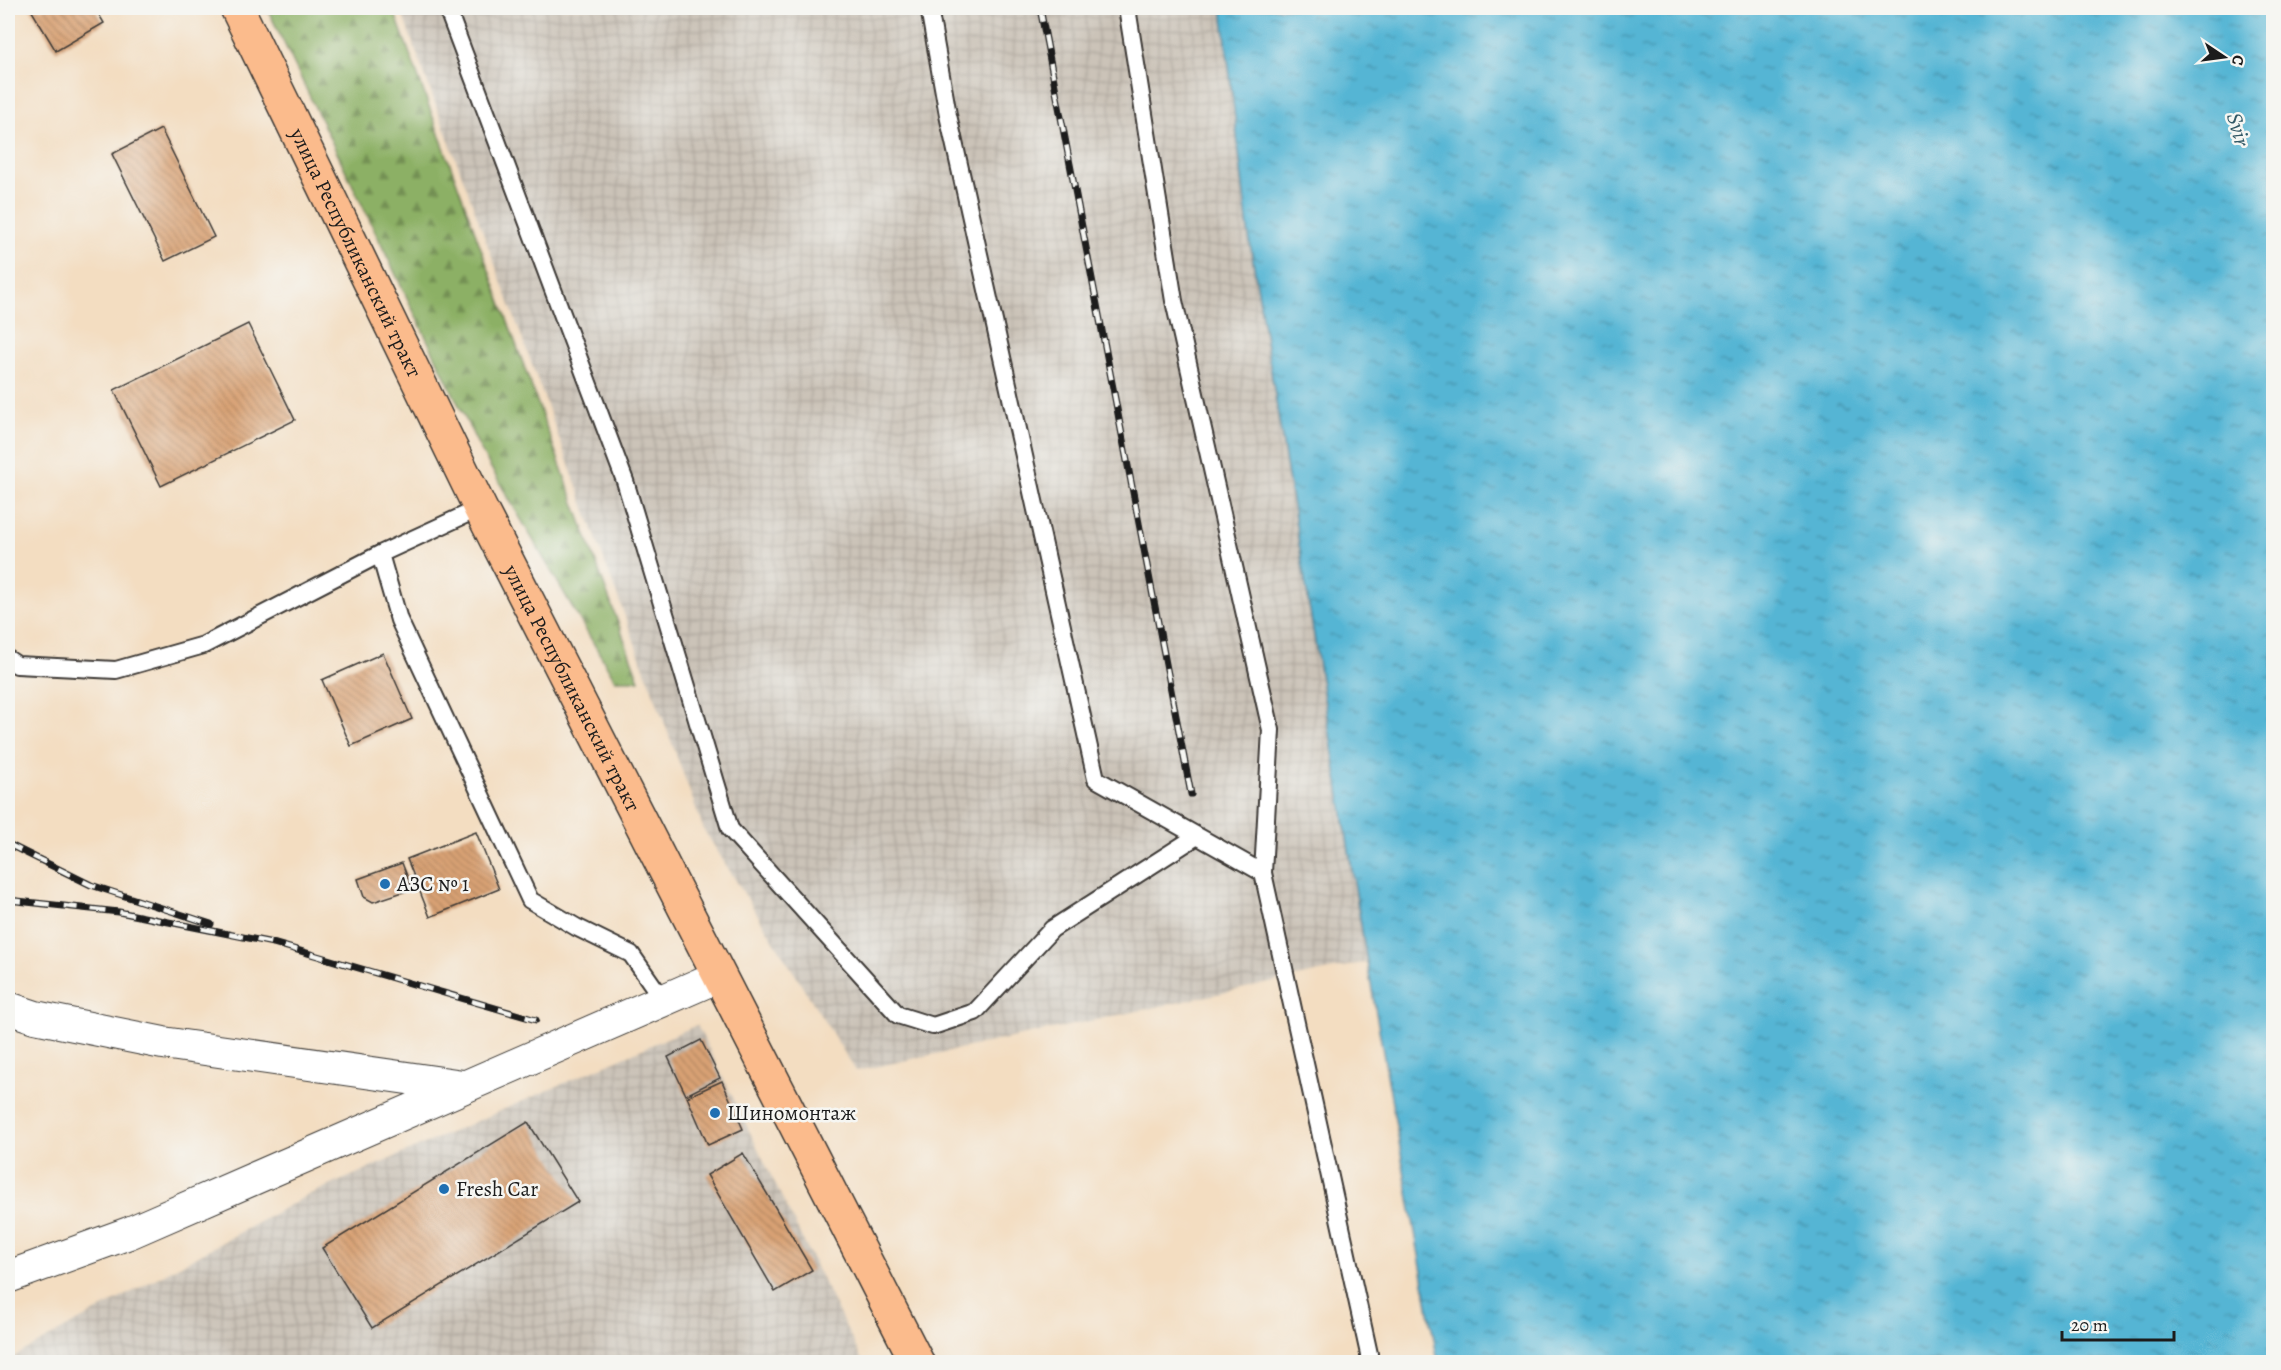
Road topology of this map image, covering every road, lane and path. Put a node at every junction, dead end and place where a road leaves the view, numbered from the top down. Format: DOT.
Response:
graph roads {
  1 [pos="237,8"];
  2 [pos="447,8"];
  3 [pos="929,8"];
  4 [pos="1127,8"];
  5 [pos="480,507"];
  6 [pos="380,554"];
  7 [pos="8,659"];
  8 [pos="1197,836"];
  9 [pos="1263,873"];
  10 [pos="719,975"];
  11 [pos="663,1000"];
  12 [pos="8,1008"];
  13 [pos="463,1086"];
  14 [pos="8,1277"];
  15 [pos="917,1362"];
  16 [pos="1369,1362"];
  1 -- 5 [label="main road, улица Республиканский тракт"];
  2 -- 8 [label="lane"];
  3 -- 8 [label="lane"];
  4 -- 9 [label="lane"];
  5 -- 6 [label="lane"];
  5 -- 10 [label="main road, улица Республиканский тракт"];
  6 -- 7 [label="lane"];
  6 -- 11 [label="lane"];
  8 -- 9 [label="lane"];
  9 -- 16 [label="lane"];
  10 -- 11 [label="street"];
  10 -- 15 [label="main road, улица Республиканский тракт"];
  11 -- 13 [label="street"];
  12 -- 13 [label="street"];
  13 -- 14 [label="street"];
}
